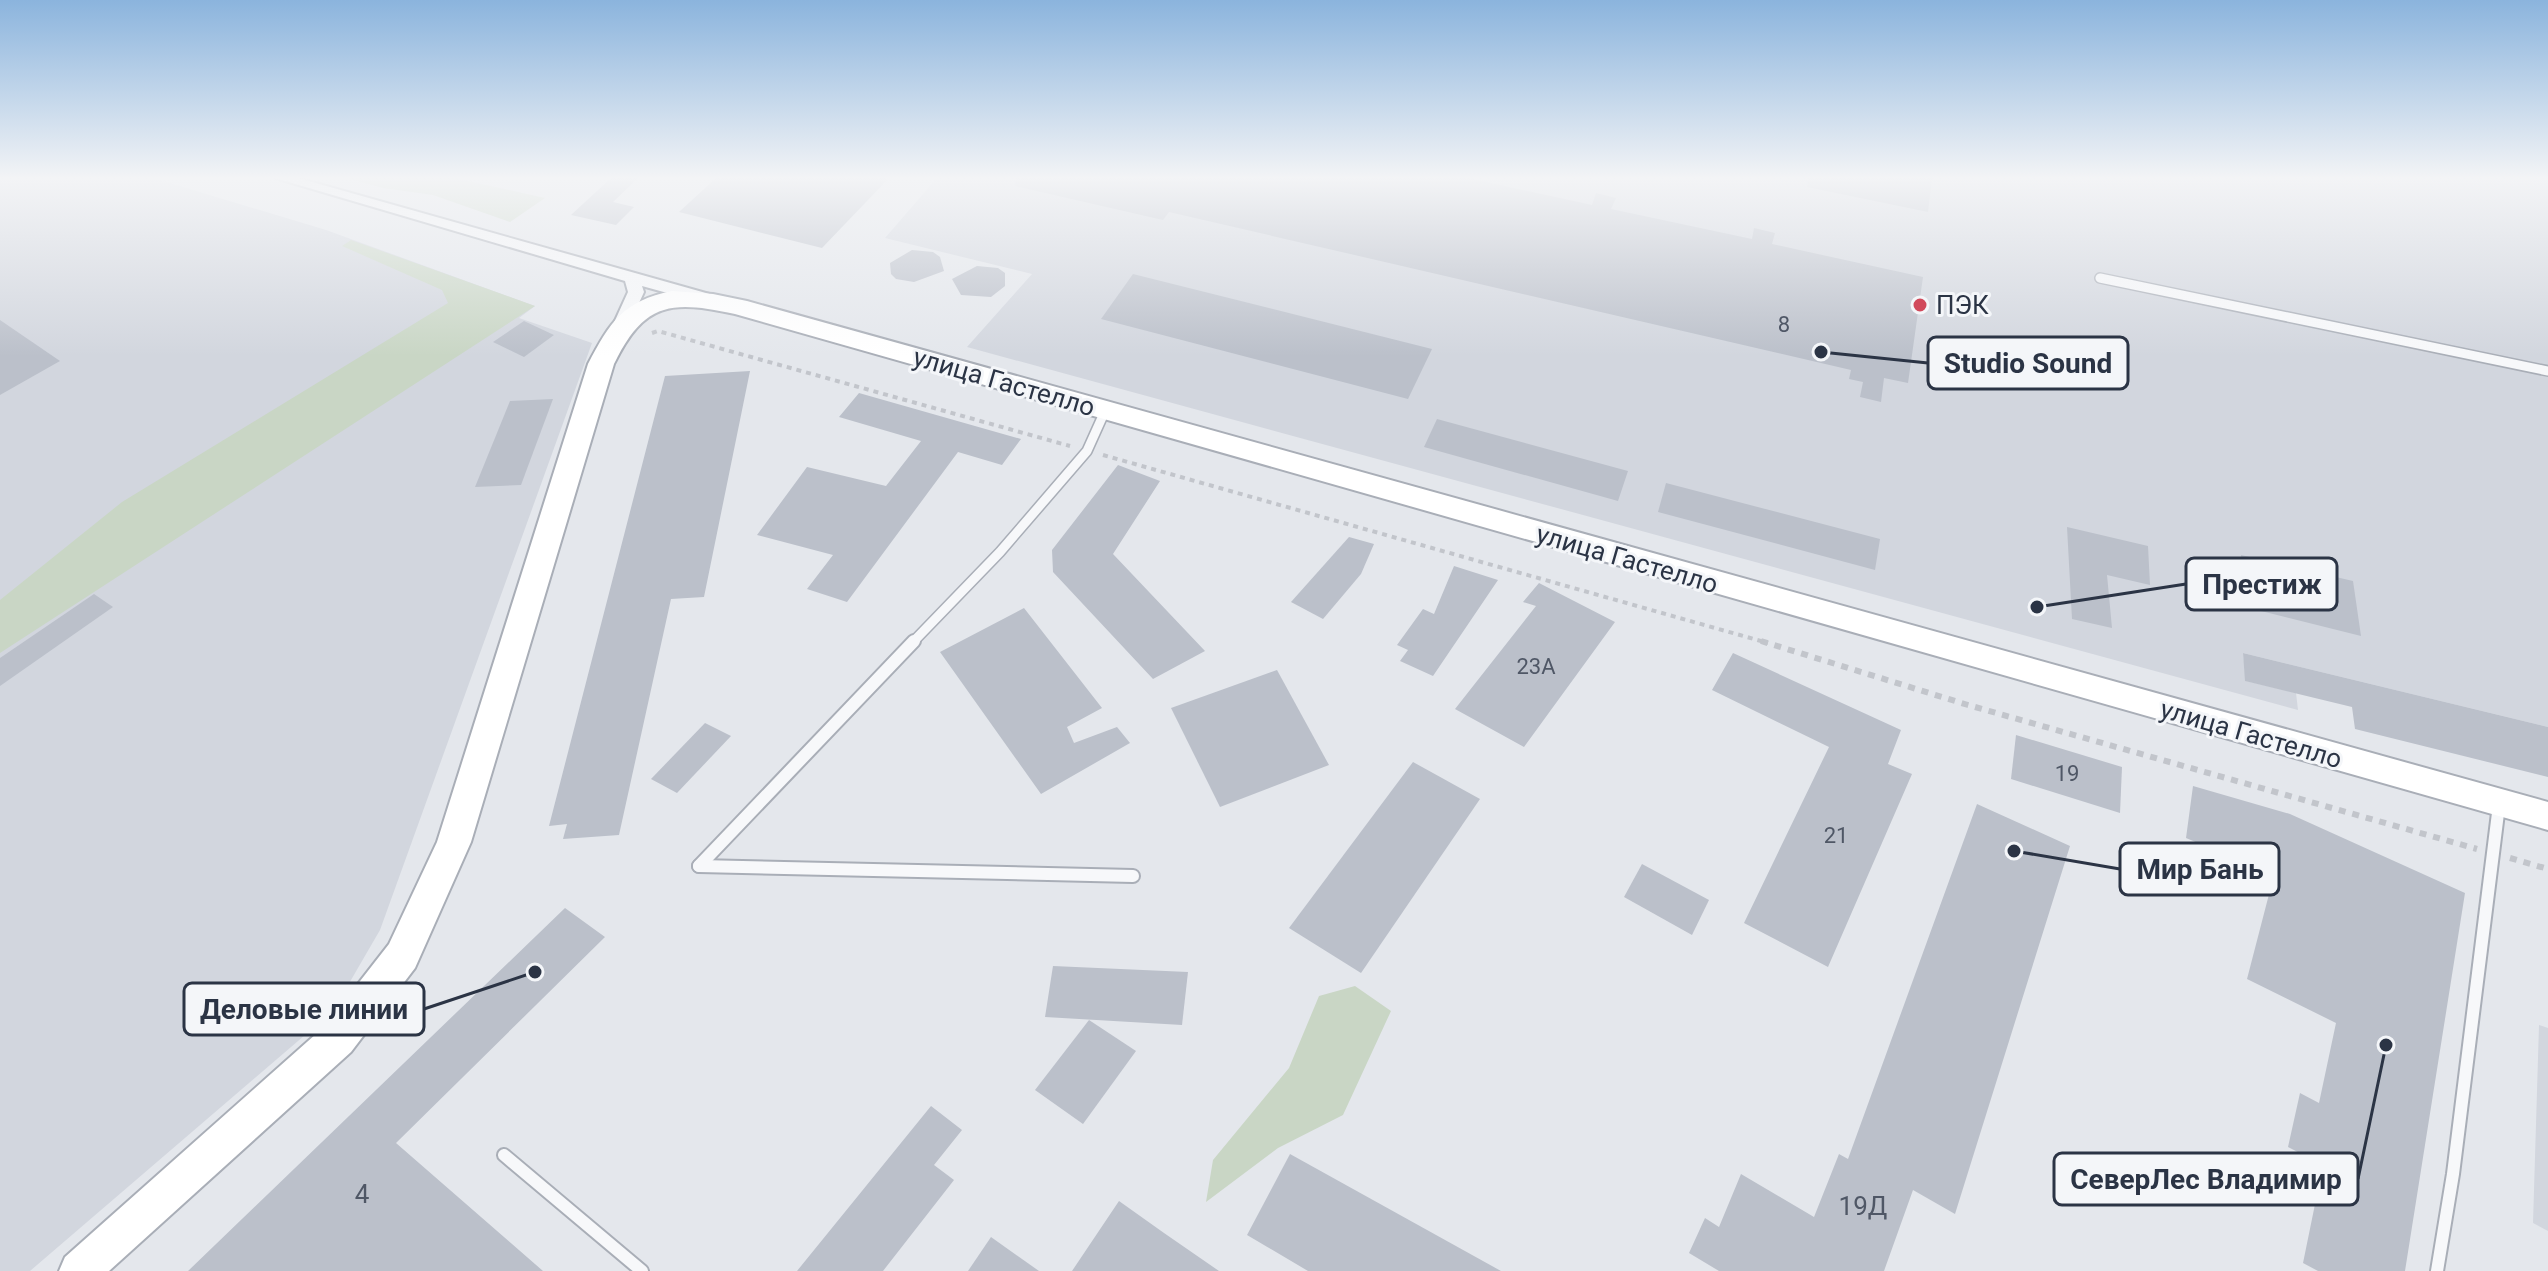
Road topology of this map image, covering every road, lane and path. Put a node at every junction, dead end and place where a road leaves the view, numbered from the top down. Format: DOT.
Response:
graph roads {
  1 [pos="494,237"];
  2 [pos="632,276"];
  3 [pos="2100,278"];
  4 [pos="707,299"];
  5 [pos="632,331"];
  6 [pos="2548,371"];
  7 [pos="1105,411"];
  8 [pos="1087,451"];
  9 [pos="2499,803"];
  10 [pos="2548,816"];
  11 [pos="2493,853"];
  12 [pos="2548,869"];
  13 [pos="1133,876"];
  14 [pos="504,1155"];
  15 [pos="79,1271"];
  16 [pos="642,1271"];
  17 [pos="2437,1271"];
  1 -- 2 [label="street, улица Гастелло"];
  2 -- 4 [label="street, улица Гастелло"];
  2 -- 5 [label="street"];
  3 -- 6 [label="lane"];
  4 -- 5 [label="main road, улица Гастелло"];
  4 -- 7 [label="main road, улица Гастелло"];
  5 -- 8 [label="path"];
  5 -- 15 [label="main road"];
  7 -- 8 [label="lane"];
  7 -- 9 [label="main road, улица Гастелло"];
  8 -- 11 [label="path"];
  8 -- 13 [label="lane"];
  9 -- 10 [label="main road, улица Гастелло"];
  9 -- 11 [label="lane"];
  11 -- 12 [label="path"];
  11 -- 17 [label="lane"];
  14 -- 16 [label="lane"];
}
